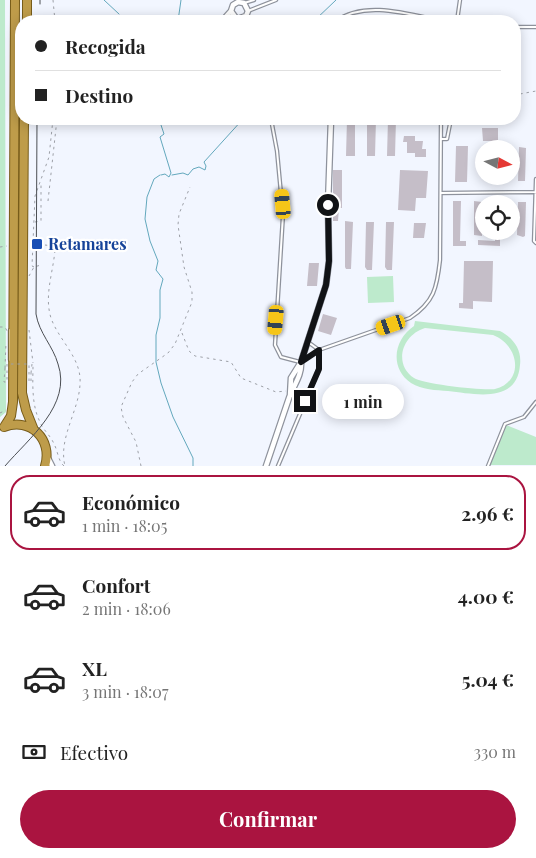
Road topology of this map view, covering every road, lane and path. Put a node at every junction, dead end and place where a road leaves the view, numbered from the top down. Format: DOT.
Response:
graph roads {
  1 [pos="14,0"];
  2 [pos="22,0"];
  3 [pos="27,0"];
  4 [pos="53,0"];
  5 [pos="254,0"];
  6 [pos="276,0"];
  7 [pos="460,0"];
  8 [pos="244,3"];
  9 [pos="362,7"];
  10 [pos="353,8"];
  11 [pos="231,11"];
  12 [pos="248,11"];
  13 [pos="23,15"];
  14 [pos="27,15"];
  15 [pos="54,15"];
  16 [pos="227,15"];
  17 [pos="234,15"];
  18 [pos="246,15"];
  19 [pos="344,15"];
  20 [pos="420,15"];
  21 [pos="458,15"];
  22 [pos="521,27"];
  23 [pos="536,27"];
  24 [pos="15,81"];
  25 [pos="536,90"];
  26 [pos="521,94"];
  27 [pos="16,125"];
  28 [pos="24,125"];
  29 [pos="53,125"];
  30 [pos="56,125"];
  31 [pos="272,125"];
  32 [pos="331,125"];
  33 [pos="441,125"];
  34 [pos="450,125"];
  35 [pos="441,139"];
  36 [pos="536,179"];
  37 [pos="41,183"];
  38 [pos="190,187"];
  39 [pos="535,192"];
  40 [pos="441,193"];
  41 [pos="48,201"];
  42 [pos="33,222"];
  43 [pos="536,243"];
  44 [pos="44,245"];
  45 [pos="8,246"];
  46 [pos="0,247"];
  47 [pos="41,265"];
  48 [pos="34,266"];
  49 [pos="29,280"];
  50 [pos="18,323"];
  51 [pos="0,327"];
  52 [pos="29,329"];
  53 [pos="7,331"];
  54 [pos="181,332"];
  55 [pos="6,341"];
  56 [pos="308,342"];
  57 [pos="319,350"];
  58 [pos="301,362"];
  59 [pos="34,364"];
  60 [pos="18,368"];
  61 [pos="290,396"];
  62 [pos="536,402"];
  63 [pos="2,428"];
  64 [pos="34,430"];
  65 [pos="47,456"];
  66 [pos="45,466"];
  67 [pos="52,466"];
  68 [pos="64,466"];
  69 [pos="142,466"];
  70 [pos="266,466"];
  71 [pos="278,466"];
  72 [pos="488,466"];
  1 -- 24 [label="highway"];
  2 -- 13 [label="highway"];
  3 -- 14 [label="highway"];
  4 -- 15 [label="path"];
  5 -- 8 [label="lane"];
  6 -- 12 [label="lane"];
  7 -- 21 [label="lane"];
  8 -- 11 [label="street"];
  8 -- 12 [label="street"];
  9 -- 20 [label="lane"];
  10 -- 19 [label="lane"];
  11 -- 16 [label="street"];
  11 -- 17 [label="street"];
  12 -- 18 [label="street"];
  22 -- 23 [label="lane"];
  25 -- 26 [label="path"];
  27 -- 50 [label="highway"];
  28 -- 50 [label="highway"];
  29 -- 37 [label="path"];
  30 -- 41 [label="path"];
  31 -- 58 [label="lane"];
  32 -- 56 [label="street"];
  33 -- 35 [label="lane"];
  34 -- 35 [label="lane"];
  35 -- 40 [label="lane"];
  36 -- 39 [label="lane"];
  37 -- 42 [label="path"];
  37 -- 42 [label="path"];
  38 -- 54 [label="path"];
  39 -- 40 [label="lane"];
  39 -- 43 [label="lane"];
  40 -- 57 [label="lane"];
  42 -- 48 [label="path"];
  44 -- 68 [label="path"];
  45 -- 46 [label="path"];
  47 -- 48 [label="path"];
  48 -- 49 [label="path"];
  50 -- 60 [label="highway"];
  50 -- 60 [label="lane"];
  51 -- 53 [label="path"];
  52 -- 59 [label="path"];
  54 -- 61 [label="path"];
  54 -- 69 [label="path"];
  55 -- 59 [label="path, bridge"];
  56 -- 57 [label="lane"];
  56 -- 58 [label="street"];
  57 -- 58 [label="lane"];
  57 -- 71 [label="lane"];
  58 -- 61 [label="street"];
  59 -- 68 [label="path"];
  60 -- 63 [label="highway"];
  60 -- 64 [label="highway"];
  61 -- 70 [label="street"];
  62 -- 72 [label="lane"];
  63 -- 64 [label="highway"];
  64 -- 65 [label="highway"];
  65 -- 66 [label="highway"];
  65 -- 67 [label="street"];
}
